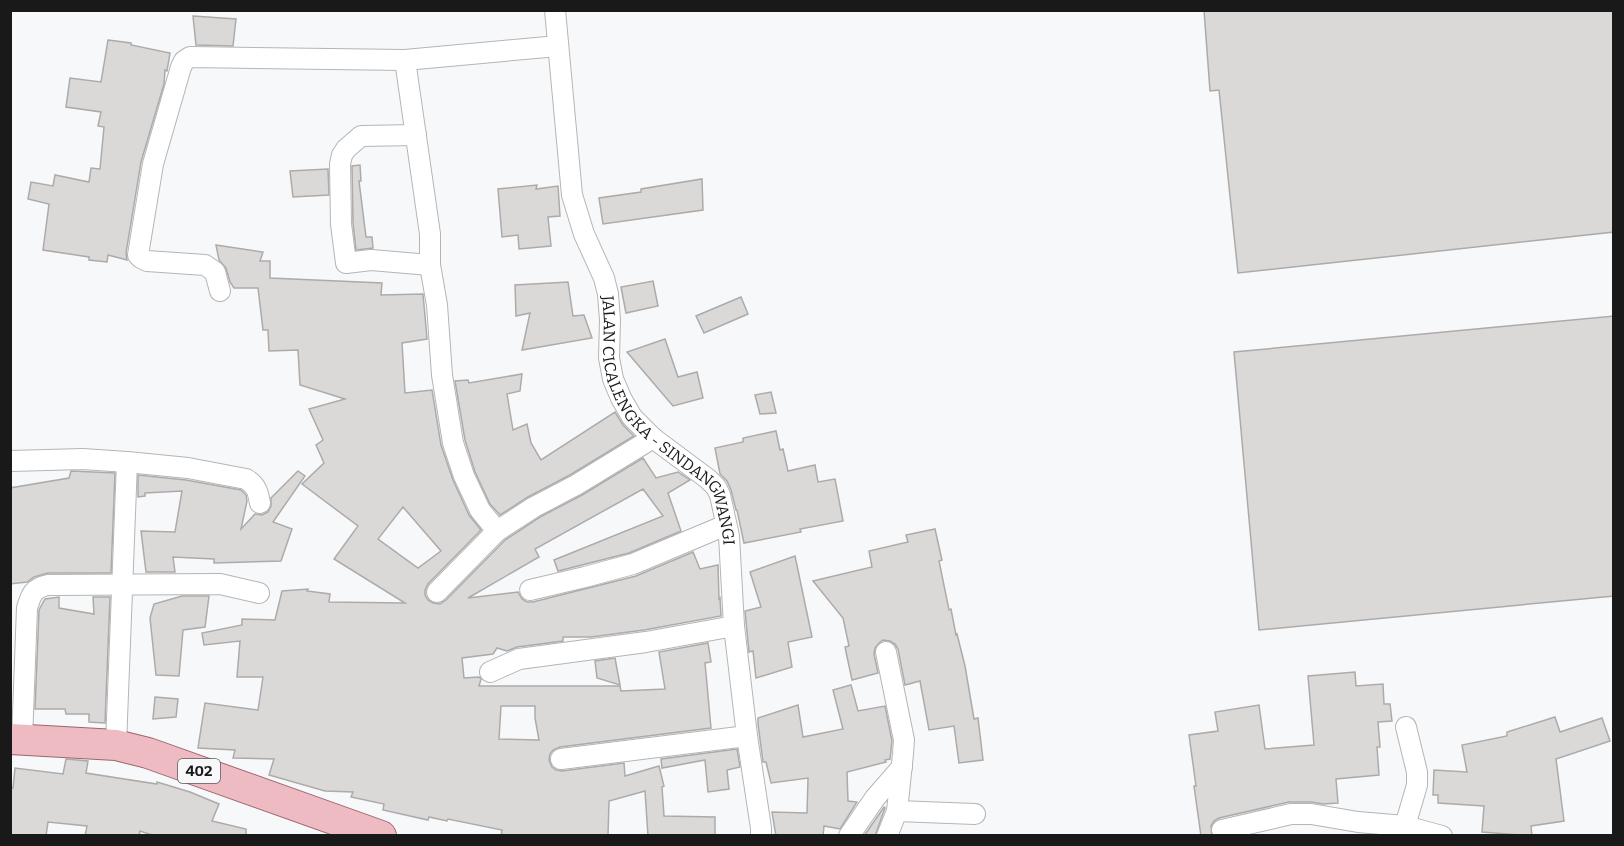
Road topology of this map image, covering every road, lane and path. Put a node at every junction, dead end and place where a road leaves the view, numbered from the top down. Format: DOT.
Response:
graph roads {
  1 [pos="555,10"];
  2 [pos="558,46"];
  3 [pos="405,60"];
  4 [pos="416,135"];
  5 [pos="430,265"];
  6 [pos="220,291"];
  7 [pos="653,438"];
  8 [pos="10,461"];
  9 [pos="127,462"];
  10 [pos="260,503"];
  11 [pos="726,525"];
  12 [pos="497,531"];
  13 [pos="122,584"];
  14 [pos="530,590"];
  15 [pos="259,592"];
  16 [pos="436,592"];
  17 [pos="734,626"];
  18 [pos="886,652"];
  19 [pos="490,672"];
  20 [pos="1406,727"];
  21 [pos="747,736"];
  22 [pos="16,740"];
  23 [pos="116,745"];
  24 [pos="561,759"];
  25 [pos="902,766"];
  26 [pos="897,811"];
  27 [pos="975,814"];
  28 [pos="1405,826"];
  29 [pos="1222,830"];
  30 [pos="381,836"];
  31 [pos="761,836"];
  32 [pos="849,836"];
  33 [pos="887,836"];
  34 [pos="1442,836"];
  1 -- 2 [label="street, JALAN CICALENGKA - SINDANGWANGI"];
  2 -- 3 [label="street"];
  2 -- 7 [label="street, JALAN CICALENGKA - SINDANGWANGI"];
  3 -- 4 [label="street"];
  3 -- 6 [label="street"];
  4 -- 5 [label="street"];
  4 -- 5 [label="street"];
  5 -- 12 [label="street"];
  7 -- 11 [label="street, JALAN CICALENGKA - SINDANGWANGI"];
  7 -- 12 [label="street"];
  8 -- 9 [label="street"];
  9 -- 10 [label="street"];
  9 -- 13 [label="street"];
  11 -- 14 [label="street"];
  11 -- 17 [label="street, JALAN CICALENGKA - SINDANGWANGI"];
  12 -- 16 [label="street"];
  13 -- 15 [label="street"];
  13 -- 22 [label="street"];
  13 -- 23 [label="street"];
  17 -- 19 [label="street"];
  17 -- 21 [label="street, JALAN CICALENGKA - SINDANGWANGI"];
  18 -- 25 [label="street"];
  20 -- 28 [label="street"];
  21 -- 24 [label="street"];
  21 -- 31 [label="street, JALAN CICALENGKA - SINDANGWANGI"];
  22 -- 23 [label="main road, 402"];
  23 -- 30 [label="main road, 402"];
  25 -- 26 [label="street"];
  25 -- 32 [label="street"];
  26 -- 27 [label="street"];
  26 -- 33 [label="street"];
  28 -- 29 [label="street"];
  28 -- 34 [label="street"];
}
